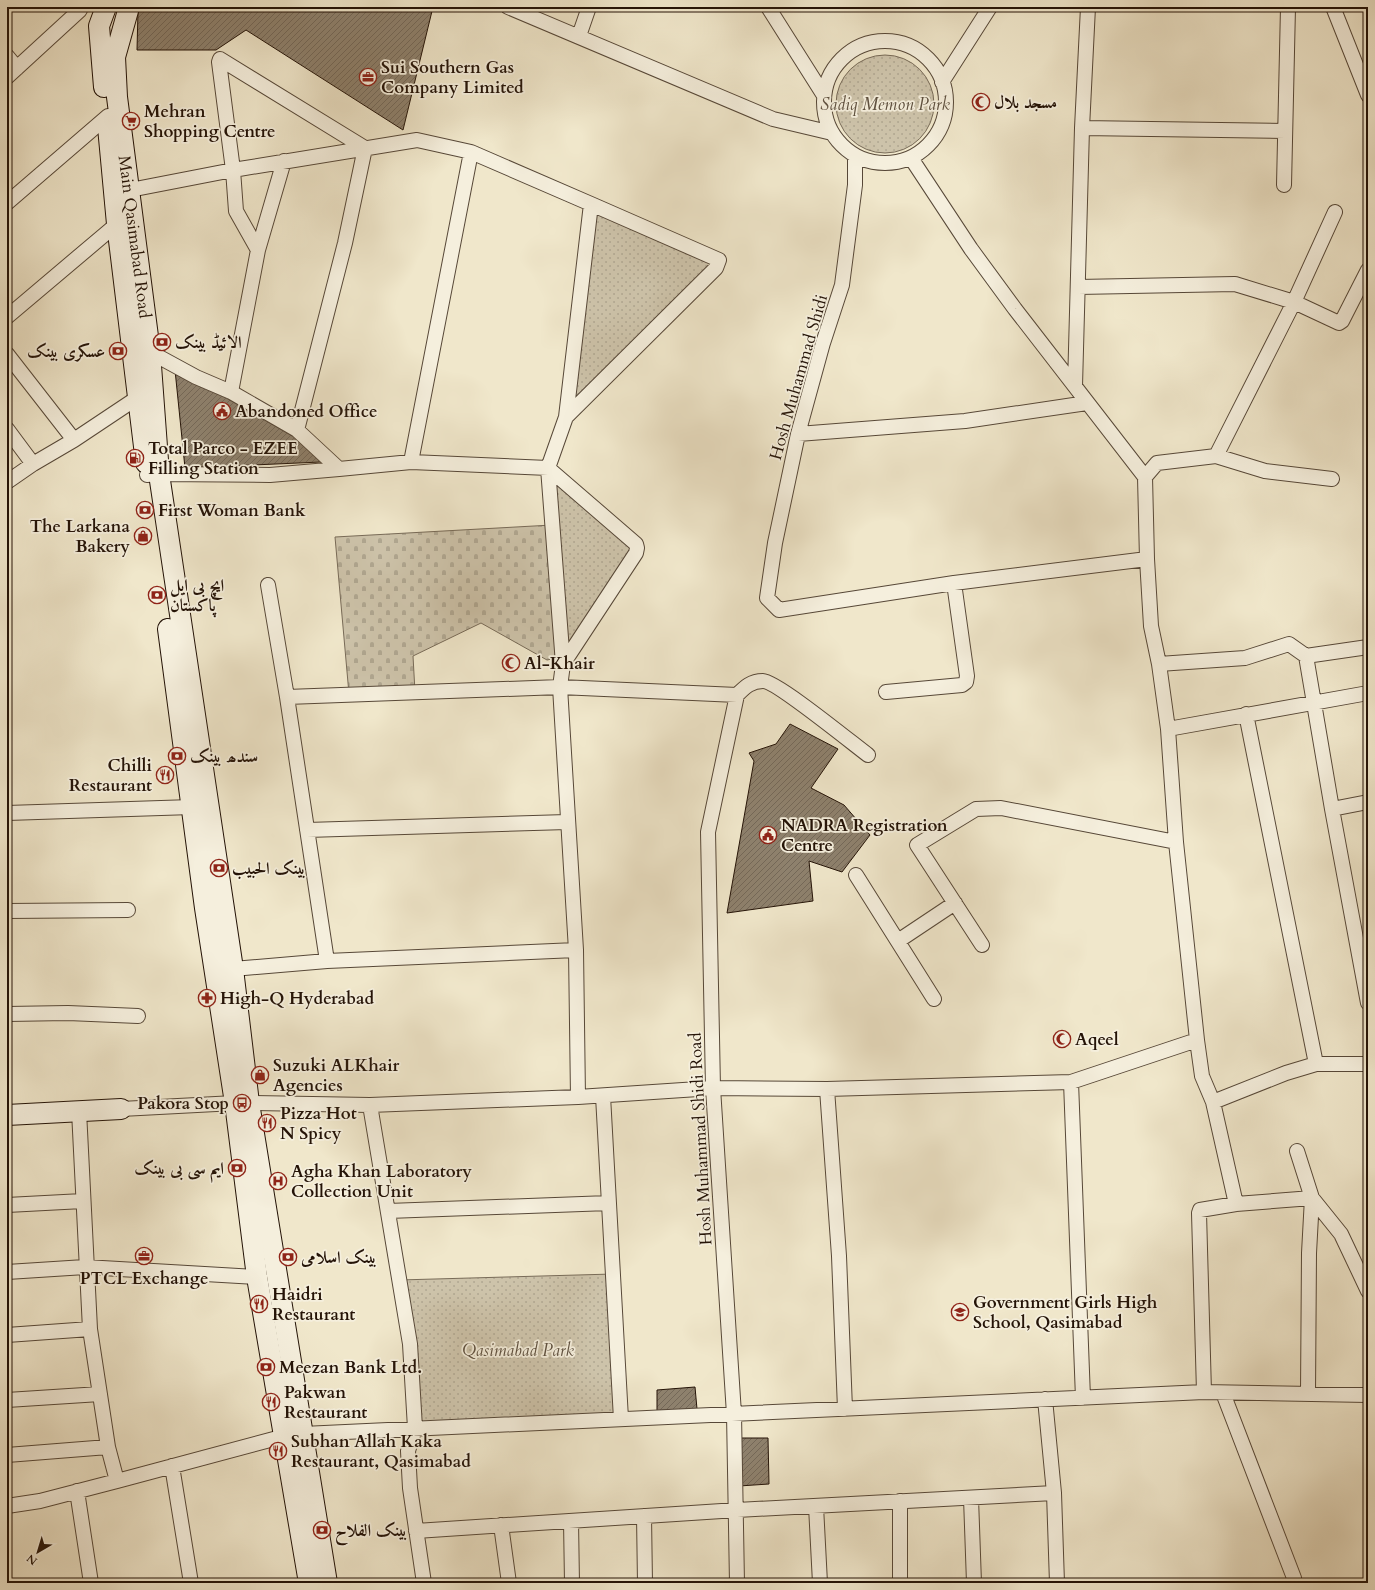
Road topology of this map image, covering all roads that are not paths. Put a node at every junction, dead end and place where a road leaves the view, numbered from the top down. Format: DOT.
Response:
graph roads {
  1 [pos="106,7"];
  2 [pos="129,7"];
  3 [pos="508,7"];
  4 [pos="589,7"];
  5 [pos="768,7"];
  6 [pos="990,7"];
  7 [pos="1088,7"];
  8 [pos="1288,7"];
  9 [pos="1333,7"];
  10 [pos="79,8"];
  11 [pos="99,26"];
  12 [pos="580,36"];
  13 [pos="7,56"];
  14 [pos="17,68"];
  15 [pos="7,77"];
  16 [pos="942,82"];
  17 [pos="823,94"];
  18 [pos="1368,95"];
  19 [pos="108,116"];
  20 [pos="1082,128"];
  21 [pos="1285,131"];
  22 [pos="832,133"];
  23 [pos="365,148"];
  24 [pos="471,152"];
  25 [pos="855,156"];
  26 [pos="910,158"];
  27 [pos="284,161"];
  28 [pos="233,170"];
  29 [pos="1284,185"];
  30 [pos="130,190"];
  31 [pos="7,204"];
  32 [pos="591,204"];
  33 [pos="1335,212"];
  34 [pos="117,224"];
  35 [pos="258,250"];
  36 [pos="1368,270"];
  37 [pos="1078,287"];
  38 [pos="1294,302"];
  39 [pos="7,317"];
  40 [pos="150,352"];
  41 [pos="7,354"];
  42 [pos="1075,386"];
  43 [pos="232,392"];
  44 [pos="145,396"];
  45 [pos="1087,403"];
  46 [pos="566,417"];
  47 [pos="7,429"];
  48 [pos="297,430"];
  49 [pos="798,434"];
  50 [pos="74,440"];
  51 [pos="1216,456"];
  52 [pos="411,462"];
  53 [pos="34,464"];
  54 [pos="340,468"];
  55 [pos="548,468"];
  56 [pos="153,474"];
  57 [pos="1145,477"];
  58 [pos="1332,479"];
  59 [pos="7,482"];
  60 [pos="1147,559"];
  61 [pos="954,583"];
  62 [pos="268,585"];
  63 [pos="1368,647"];
  64 [pos="1306,656"];
  65 [pos="563,664"];
  66 [pos="1159,664"];
  67 [pos="560,687"];
  68 [pos="886,692"];
  69 [pos="1368,693"];
  70 [pos="738,695"];
  71 [pos="287,696"];
  72 [pos="1314,703"];
  73 [pos="1246,714"];
  74 [pos="1168,729"];
  75 [pos="868,755"];
  76 [pos="1368,802"];
  77 [pos="192,808"];
  78 [pos="1332,809"];
  79 [pos="7,813"];
  80 [pos="567,822"];
  81 [pos="307,830"];
  82 [pos="1176,842"];
  83 [pos="856,875"];
  84 [pos="955,903"];
  85 [pos="7,910"];
  86 [pos="128,910"];
  87 [pos="898,941"];
  88 [pos="982,945"];
  89 [pos="576,950"];
  90 [pos="327,961"];
  91 [pos="232,969"];
  92 [pos="934,999"];
  93 [pos="1368,1003"];
  94 [pos="7,1014"];
  95 [pos="138,1016"];
  96 [pos="1197,1040"];
  97 [pos="1316,1064"];
  98 [pos="1368,1064"];
  99 [pos="1071,1082"];
  100 [pos="713,1088"];
  101 [pos="827,1089"];
  102 [pos="603,1096"];
  103 [pos="578,1097"];
  104 [pos="1213,1102"];
  105 [pos="242,1103"];
  106 [pos="370,1105"];
  107 [pos="121,1108"];
  108 [pos="78,1111"];
  109 [pos="7,1115"];
  110 [pos="1297,1151"];
  111 [pos="1312,1198"];
  112 [pos="83,1201"];
  113 [pos="609,1203"];
  114 [pos="1236,1204"];
  115 [pos="7,1205"];
  116 [pos="388,1211"];
  117 [pos="85,1267"];
  118 [pos="7,1272"];
  119 [pos="257,1277"];
  120 [pos="1368,1291"];
  121 [pos="90,1329"];
  122 [pos="7,1334"];
  123 [pos="1204,1392"];
  124 [pos="1223,1393"];
  125 [pos="100,1394"];
  126 [pos="1308,1394"];
  127 [pos="1368,1395"];
  128 [pos="1083,1398"];
  129 [pos="1045,1399"];
  130 [pos="7,1400"];
  131 [pos="845,1409"];
  132 [pos="734,1414"];
  133 [pos="621,1419"];
  134 [pos="415,1428"];
  135 [pos="294,1435"];
  136 [pos="108,1447"];
  137 [pos="7,1454"];
  138 [pos="172,1466"];
  139 [pos="116,1481"];
  140 [pos="77,1491"];
  141 [pos="1054,1493"];
  142 [pos="971,1498"];
  143 [pos="900,1502"];
  144 [pos="7,1506"];
  145 [pos="816,1506"];
  146 [pos="737,1510"];
  147 [pos="644,1516"];
  148 [pos="571,1521"];
  149 [pos="501,1525"];
  150 [pos="416,1531"];
  151 [pos="92,1583"];
  152 [pos="191,1583"];
  153 [pos="309,1583"];
  154 [pos="327,1583"];
  155 [pos="424,1583"];
  156 [pos="508,1583"];
  157 [pos="572,1583"];
  158 [pos="645,1583"];
  159 [pos="737,1583"];
  160 [pos="820,1583"];
  161 [pos="900,1583"];
  162 [pos="974,1583"];
  163 [pos="1057,1583"];
  164 [pos="1295,1583"];
  1 -- 11 [label="main road, Main Qasimabad Road"];
  2 -- 30 [label="main road, Main Qasimabad Road"];
  3 -- 12 [label="street"];
  4 -- 12 [label="street"];
  5 -- 17 [label="street"];
  6 -- 16 [label="street"];
  7 -- 20 [label="street"];
  8 -- 21 [label="street"];
  9 -- 18 [label="street"];
  10 -- 11 [label="street"];
  10 -- 14 [label="street"];
  11 -- 19 [label="main road, Main Qasimabad Road"];
  12 -- 22 [label="street"];
  13 -- 14 [label="street"];
  14 -- 15 [label="street"];
  16 -- 17 [label="street"];
  16 -- 26 [label="street"];
  17 -- 22 [label="street"];
  19 -- 31 [label="street"];
  19 -- 34 [label="main road, Main Qasimabad Road"];
  20 -- 21 [label="street"];
  20 -- 37 [label="street"];
  21 -- 29 [label="street"];
  22 -- 25 [label="street"];
  23 -- 24 [label="street"];
  23 -- 27 [label="street"];
  23 -- 28 [label="street"];
  23 -- 48 [label="street"];
  24 -- 32 [label="street"];
  24 -- 52 [label="street"];
  25 -- 26 [label="street"];
  25 -- 49 [label="street, Hosh Muhammad Shidi"];
  26 -- 42 [label="street"];
  27 -- 28 [label="street"];
  27 -- 35 [label="street"];
  28 -- 30 [label="street"];
  28 -- 35 [label="street"];
  30 -- 40 [label="main road, Main Qasimabad Road"];
  32 -- 46 [label="street"];
  32 -- 46 [label="street"];
  33 -- 38 [label="street"];
  34 -- 39 [label="street"];
  34 -- 44 [label="main road, Main Qasimabad Road"];
  35 -- 43 [label="street"];
  36 -- 38 [label="street"];
  37 -- 38 [label="street"];
  37 -- 42 [label="street"];
  38 -- 51 [label="street"];
  40 -- 43 [label="street"];
  40 -- 44 [label="main road, Main Qasimabad Road"];
  41 -- 50 [label="street"];
  42 -- 45 [label="street"];
  43 -- 48 [label="street"];
  44 -- 50 [label="street"];
  44 -- 56 [label="main road, Main Qasimabad Road"];
  45 -- 49 [label="street"];
  45 -- 57 [label="street"];
  46 -- 55 [label="street"];
  47 -- 53 [label="street"];
  48 -- 54 [label="street"];
  49 -- 61 [label="street, Hosh Muhammad Shidi"];
  50 -- 53 [label="street"];
  51 -- 57 [label="street"];
  51 -- 58 [label="street"];
  52 -- 54 [label="street"];
  52 -- 55 [label="street"];
  53 -- 59 [label="street"];
  54 -- 56 [label="street"];
  55 -- 65 [label="street"];
  55 -- 65 [label="street"];
  56 -- 77 [label="main road, Main Qasimabad Road"];
  56 -- 91 [label="main road, Main Qasimabad Road"];
  57 -- 60 [label="street"];
  60 -- 61 [label="street"];
  60 -- 66 [label="street"];
  61 -- 68 [label="street"];
  62 -- 71 [label="street"];
  63 -- 64 [label="street"];
  64 -- 66 [label="street"];
  64 -- 72 [label="street"];
  65 -- 67 [label="street"];
  66 -- 74 [label="street"];
  67 -- 70 [label="street"];
  67 -- 71 [label="street"];
  67 -- 80 [label="street"];
  69 -- 72 [label="street"];
  70 -- 75 [label="street"];
  70 -- 100 [label="street, Hosh Muhammad Shidi Road"];
  71 -- 81 [label="street"];
  72 -- 73 [label="street"];
  72 -- 78 [label="street"];
  73 -- 74 [label="street"];
  73 -- 97 [label="street"];
  74 -- 82 [label="street"];
  76 -- 78 [label="street"];
  77 -- 79 [label="street"];
  77 -- 105 [label="main road, Main Qasimabad Road"];
  78 -- 93 [label="street"];
  80 -- 81 [label="street"];
  80 -- 89 [label="street"];
  81 -- 90 [label="street"];
  82 -- 84 [label="street"];
  82 -- 96 [label="street"];
  83 -- 87 [label="street"];
  84 -- 87 [label="street"];
  84 -- 88 [label="street"];
  85 -- 86 [label="street"];
  87 -- 92 [label="street"];
  89 -- 90 [label="street"];
  89 -- 103 [label="street"];
  90 -- 91 [label="street"];
  91 -- 105 [label="main road, Main Qasimabad Road"];
  94 -- 95 [label="street"];
  96 -- 99 [label="street"];
  96 -- 104 [label="street"];
  97 -- 98 [label="street"];
  97 -- 104 [label="street"];
  99 -- 101 [label="street"];
  99 -- 128 [label="street"];
  100 -- 101 [label="street"];
  100 -- 102 [label="street"];
  100 -- 132 [label="street, Hosh Muhammad Shidi Road"];
  101 -- 131 [label="street"];
  102 -- 103 [label="street"];
  102 -- 113 [label="street"];
  103 -- 106 [label="street"];
  104 -- 114 [label="street"];
  105 -- 106 [label="street"];
  105 -- 107 [label="street"];
  105 -- 119 [label="main road, Main Qasimabad Road"];
  105 -- 135 [label="main road, Main Qasimabad Road"];
  106 -- 116 [label="street"];
  107 -- 108 [label="main road"];
  108 -- 109 [label="main road"];
  108 -- 112 [label="street"];
  110 -- 111 [label="street"];
  111 -- 114 [label="street"];
  111 -- 120 [label="street"];
  111 -- 126 [label="street"];
  112 -- 115 [label="street"];
  112 -- 117 [label="street"];
  113 -- 116 [label="street"];
  113 -- 133 [label="street"];
  114 -- 123 [label="street"];
  116 -- 134 [label="street"];
  117 -- 118 [label="street"];
  117 -- 119 [label="street"];
  117 -- 121 [label="street"];
  119 -- 135 [label="main road, Main Qasimabad Road"];
  121 -- 122 [label="street"];
  121 -- 125 [label="street"];
  123 -- 124 [label="street"];
  123 -- 128 [label="street"];
  124 -- 126 [label="street"];
  124 -- 164 [label="street"];
  125 -- 130 [label="street"];
  125 -- 136 [label="street"];
  126 -- 127 [label="street"];
  128 -- 129 [label="street"];
  129 -- 131 [label="street"];
  129 -- 141 [label="street"];
  131 -- 132 [label="street"];
  132 -- 133 [label="street"];
  132 -- 146 [label="street, Hosh Muhammad Shidi Road"];
  133 -- 134 [label="street"];
  134 -- 135 [label="street"];
  134 -- 150 [label="street"];
  135 -- 138 [label="street"];
  135 -- 153 [label="main road, Main Qasimabad Road"];
  135 -- 154 [label="main road, Main Qasimabad Road"];
  136 -- 137 [label="street"];
  136 -- 139 [label="street"];
  138 -- 139 [label="street"];
  138 -- 152 [label="street"];
  139 -- 140 [label="street"];
  140 -- 144 [label="street"];
  140 -- 151 [label="street"];
  141 -- 142 [label="street"];
  141 -- 163 [label="street"];
  142 -- 143 [label="street"];
  142 -- 162 [label="street"];
  143 -- 145 [label="street"];
  143 -- 161 [label="street"];
  145 -- 146 [label="street"];
  145 -- 160 [label="street"];
  146 -- 147 [label="street"];
  146 -- 159 [label="street, Hosh Muhammad Shidi Road"];
  147 -- 148 [label="street"];
  147 -- 158 [label="street"];
  148 -- 149 [label="street"];
  148 -- 157 [label="street"];
  149 -- 150 [label="street"];
  149 -- 156 [label="street"];
  150 -- 155 [label="street"];
}
